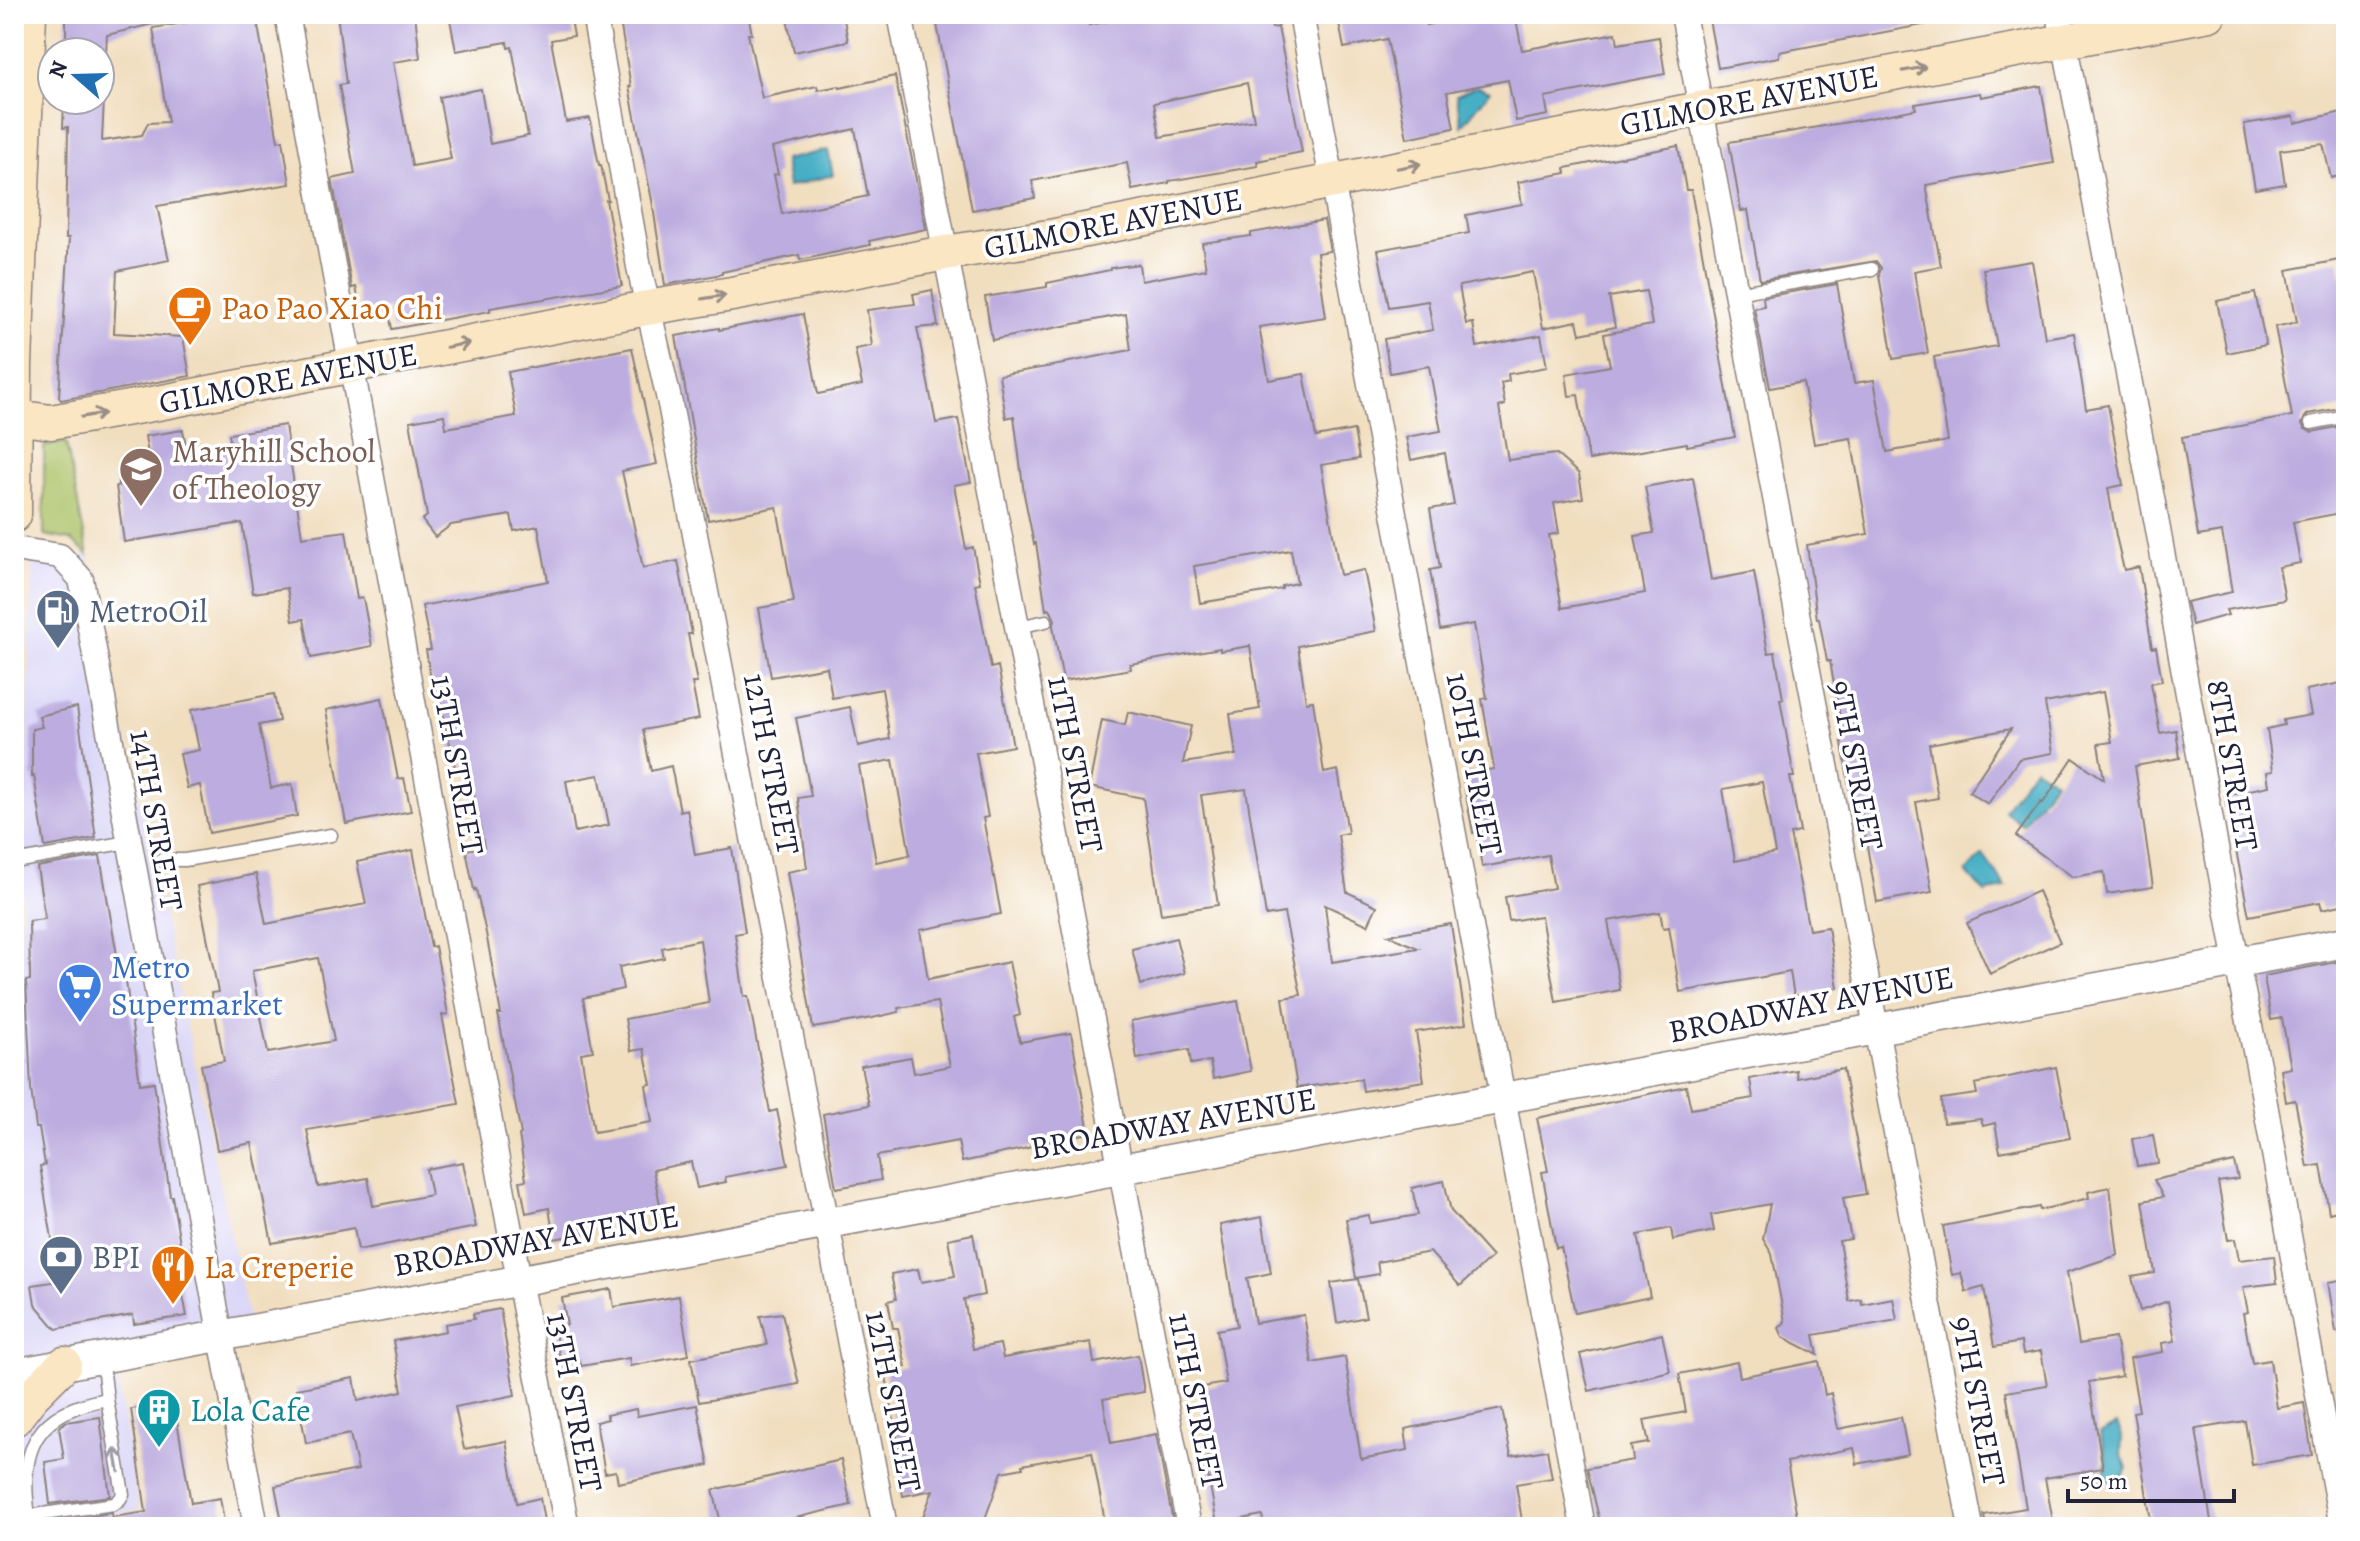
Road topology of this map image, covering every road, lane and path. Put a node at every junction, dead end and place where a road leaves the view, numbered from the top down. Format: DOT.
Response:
graph roads {
  1 [pos="29,14"];
  2 [pos="287,14"];
  3 [pos="594,14"];
  4 [pos="900,14"];
  5 [pos="1301,14"];
  6 [pos="1683,14"];
  7 [pos="2209,14"];
  8 [pos="2061,28"];
  9 [pos="1700,109"];
  10 [pos="1333,181"];
  11 [pos="945,253"];
  12 [pos="1872,269"];
  13 [pos="1736,293"];
  14 [pos="647,308"];
  15 [pos="352,367"];
  16 [pos="2346,416"];
  17 [pos="16,417"];
  18 [pos="2311,423"];
  19 [pos="14,515"];
  20 [pos="14,549"];
  21 [pos="1046,621"];
  22 [pos="1018,627"];
  23 [pos="331,835"];
  24 [pos="128,842"];
  25 [pos="160,860"];
  26 [pos="14,862"];
  27 [pos="2346,942"];
  28 [pos="2237,963"];
  29 [pos="1875,1028"];
  30 [pos="1505,1098"];
  31 [pos="1121,1169"];
  32 [pos="828,1223"];
  33 [pos="519,1280"];
  34 [pos="219,1336"];
  35 [pos="102,1357"];
  36 [pos="64,1364"];
  37 [pos="14,1374"];
  38 [pos="107,1399"];
  39 [pos="14,1419"];
  40 [pos="29,1515"];
  41 [pos="14,1518"];
  42 [pos="256,1527"];
  43 [pos="567,1527"];
  44 [pos="885,1527"];
  45 [pos="1189,1527"];
  46 [pos="1583,1527"];
  47 [pos="1971,1527"];
  48 [pos="2342,1527"];
  1 -- 17 [label="main road"];
  2 -- 15 [label="street, 13TH STREET"];
  3 -- 14 [label="street, 12TH STREET"];
  4 -- 11 [label="street, 11TH STREET"];
  5 -- 10 [label="street, 10TH STREET"];
  6 -- 9 [label="street, 9TH STREET"];
  7 -- 8 [label="main road, GILMORE AVENUE"];
  9 -- 8 [label="main road, GILMORE AVENUE, one-way"];
  8 -- 28 [label="street, 8TH STREET"];
  10 -- 9 [label="main road, GILMORE AVENUE, one-way"];
  9 -- 13 [label="street, 9TH STREET"];
  10 -- 11 [label="main road, GILMORE AVENUE"];
  10 -- 30 [label="street, 10TH STREET"];
  14 -- 11 [label="main road, GILMORE AVENUE, one-way"];
  11 -- 22 [label="street, 11TH STREET"];
  12 -- 13 [label="lane"];
  13 -- 29 [label="street, 9TH STREET"];
  15 -- 14 [label="main road, GILMORE AVENUE, one-way"];
  14 -- 32 [label="street, 12TH STREET"];
  17 -- 15 [label="main road, GILMORE AVENUE, one-way"];
  15 -- 33 [label="street, 13TH STREET"];
  16 -- 18 [label="lane"];
  17 -- 19 [label="main road"];
  20 -- 24 [label="street, 14TH STREET"];
  21 -- 22 [label="lane"];
  22 -- 31 [label="street, 11TH STREET"];
  23 -- 25 [label="lane"];
  24 -- 26 [label="lane"];
  24 -- 34 [label="street, 14TH STREET"];
  27 -- 28 [label="street, BROADWAY AVENUE"];
  28 -- 29 [label="street, BROADWAY AVENUE"];
  28 -- 48 [label="street, 8TH STREET"];
  29 -- 30 [label="street, BROADWAY AVENUE"];
  29 -- 47 [label="street, 9TH STREET"];
  30 -- 31 [label="street, BROADWAY AVENUE"];
  30 -- 46 [label="street, 10TH STREET"];
  31 -- 32 [label="street, BROADWAY AVENUE"];
  31 -- 45 [label="street, 11TH STREET"];
  32 -- 33 [label="street, BROADWAY AVENUE"];
  32 -- 44 [label="street, 12TH STREET"];
  33 -- 34 [label="street, BROADWAY AVENUE"];
  33 -- 43 [label="street, 13TH STREET"];
  34 -- 35 [label="street, BROADWAY AVENUE"];
  34 -- 42 [label="street, 14TH STREET"];
  35 -- 36 [label="street, BROADWAY AVENUE"];
  35 -- 38 [label="lane"];
  36 -- 37 [label="street, BROADWAY AVENUE"];
  36 -- 39 [label="main road"];
  38 -- 40 [label="lane"];
  40 -- 38 [label="lane, one-way"];
  40 -- 41 [label="lane"];
}
